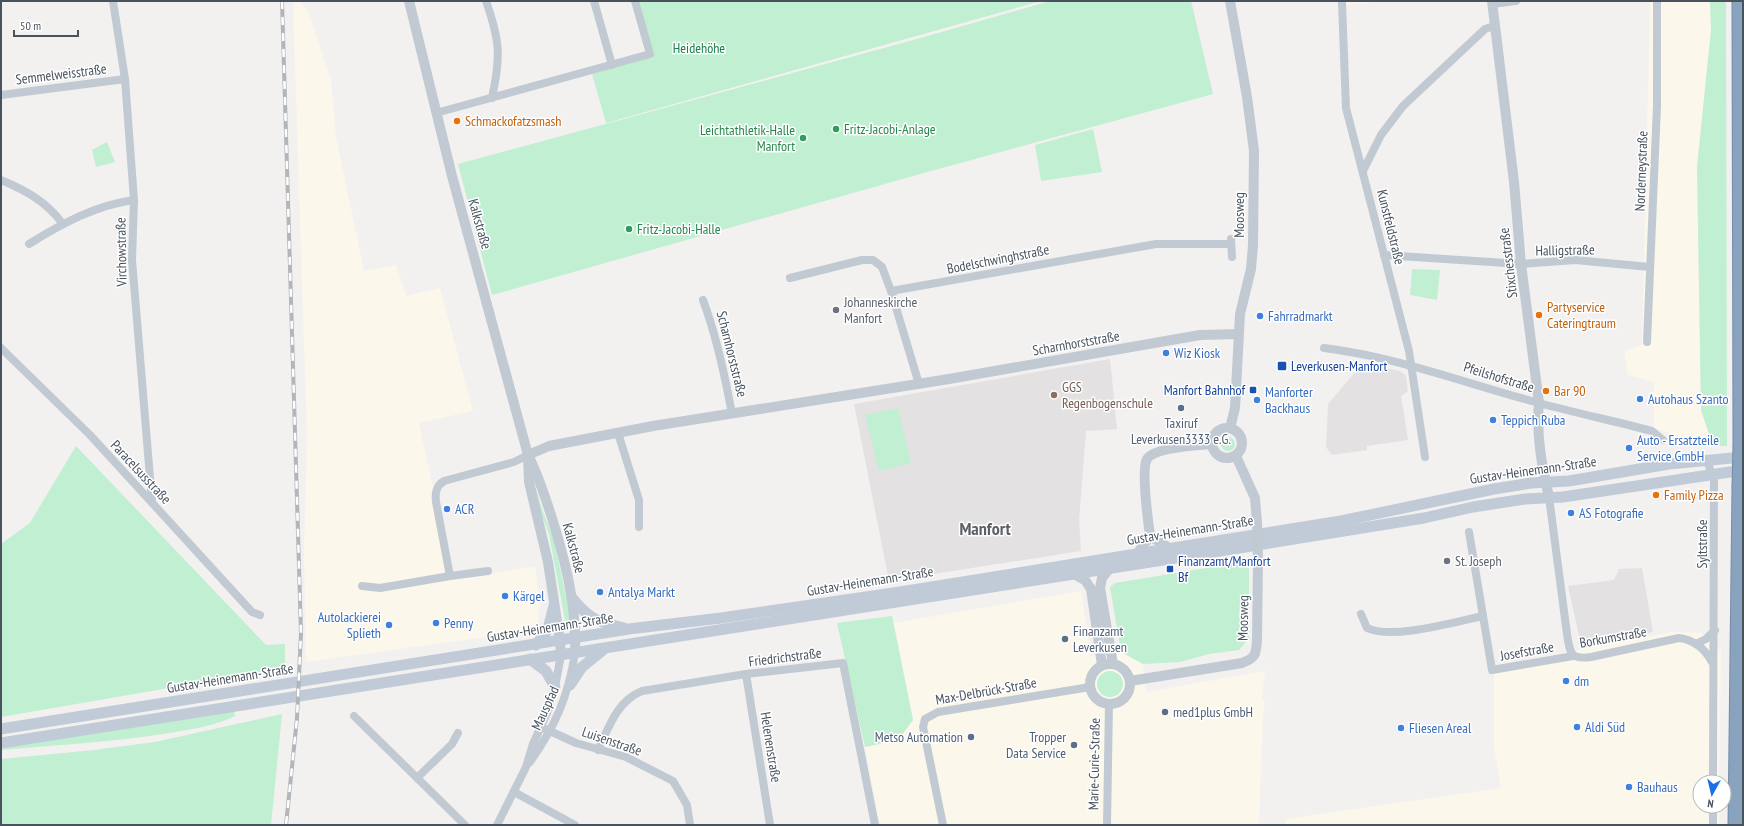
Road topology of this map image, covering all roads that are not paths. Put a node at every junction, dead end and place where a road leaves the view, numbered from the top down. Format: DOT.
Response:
graph roads {
  1 [pos="113,1"];
  2 [pos="409,1"];
  3 [pos="486,1"];
  4 [pos="594,1"];
  5 [pos="635,1"];
  6 [pos="1230,1"];
  7 [pos="1516,1"];
  8 [pos="1657,1"];
  9 [pos="1740,1"];
  10 [pos="1492,2"];
  11 [pos="1342,3"];
  12 [pos="1494,26"];
  13 [pos="612,65"];
  14 [pos="125,79"];
  15 [pos="1,95"];
  16 [pos="492,98"];
  17 [pos="436,112"];
  18 [pos="1363,170"];
  19 [pos="1,180"];
  20 [pos="134,200"];
  21 [pos="62,223"];
  22 [pos="29,244"];
  23 [pos="1384,255"];
  24 [pos="1232,257"];
  25 [pos="1521,264"];
  26 [pos="1650,266"];
  27 [pos="790,278"];
  28 [pos="891,291"];
  29 [pos="703,300"];
  30 [pos="1238,334"];
  31 [pos="1647,342"];
  32 [pos="1,348"];
  33 [pos="1324,348"];
  34 [pos="1412,365"];
  35 [pos="919,384"];
  36 [pos="1539,403"];
  37 [pos="732,414"];
  38 [pos="1230,428"];
  39 [pos="618,433"];
  40 [pos="1663,440"];
  41 [pos="1212,444"];
  42 [pos="1742,451"];
  43 [pos="528,455"];
  44 [pos="1236,456"];
  45 [pos="1425,456"];
  46 [pos="1706,460"];
  47 [pos="1743,470"];
  48 [pos="1713,474"];
  49 [pos="1546,482"];
  50 [pos="1549,497"];
  51 [pos="152,502"];
  52 [pos="639,527"];
  53 [pos="1470,532"];
  54 [pos="1150,536"];
  55 [pos="1169,548"];
  56 [pos="1136,554"];
  57 [pos="1110,568"];
  58 [pos="488,571"];
  59 [pos="1074,574"];
  60 [pos="450,576"];
  61 [pos="362,586"];
  62 [pos="572,598"];
  63 [pos="554,606"];
  64 [pos="1361,614"];
  65 [pos="260,616"];
  66 [pos="1483,616"];
  67 [pos="629,629"];
  68 [pos="1715,630"];
  69 [pos="575,639"];
  70 [pos="560,641"];
  71 [pos="1696,644"];
  72 [pos="536,645"];
  73 [pos="606,649"];
  74 [pos="575,654"];
  75 [pos="561,655"];
  76 [pos="1573,656"];
  77 [pos="530,660"];
  78 [pos="1713,663"];
  79 [pos="1113,664"];
  80 [pos="1102,665"];
  81 [pos="746,674"];
  82 [pos="1130,681"];
  83 [pos="570,685"];
  84 [pos="555,687"];
  85 [pos="1090,687"];
  86 [pos="1109,704"];
  87 [pos="354,716"];
  88 [pos="541,726"];
  89 [pos="1,729"];
  90 [pos="550,730"];
  91 [pos="458,733"];
  92 [pos="1,743"];
  93 [pos="598,750"];
  94 [pos="526,767"];
  95 [pos="1713,774"];
  96 [pos="417,778"];
  97 [pos="514,792"];
  98 [pos="1713,814"];
  99 [pos="465,825"];
  100 [pos="497,825"];
  101 [pos="574,825"];
  102 [pos="690,825"];
  103 [pos="770,825"];
  104 [pos="875,825"];
  105 [pos="943,825"];
  106 [pos="1107,825"];
  107 [pos="1713,825"];
  108 [pos="1736,825"];
  1 -- 14 [label="street, Virchowstraße"];
  2 -- 17 [label="street, Kalkstraße"];
  3 -- 16 [label="street"];
  4 -- 13 [label="street"];
  5 -- 13 [label="street"];
  6 -- 30 [label="street, Moosweg"];
  7 -- 10 [label="street"];
  8 -- 26 [label="street, Norderneystraße"];
  9 -- 42 [label="highway"];
  10 -- 12 [label="street, Stixchesstraße"];
  11 -- 18 [label="street, Kunstfeldstraße"];
  12 -- 18 [label="street"];
  12 -- 25 [label="street, Stixchesstraße"];
  13 -- 16 [label="street"];
  14 -- 15 [label="street, Semmelweisstraße"];
  14 -- 20 [label="street, Virchowstraße"];
  16 -- 17 [label="street"];
  17 -- 43 [label="street, Kalkstraße"];
  18 -- 23 [label="street, Kunstfeldstraße"];
  19 -- 21 [label="street"];
  20 -- 21 [label="street"];
  20 -- 51 [label="street, Virchowstraße"];
  21 -- 22 [label="street"];
  23 -- 25 [label="street, Halligstraße"];
  23 -- 34 [label="street, Kunstfeldstraße"];
  24 -- 28 [label="street, Bodelschwinghstraße"];
  25 -- 26 [label="street, Halligstraße"];
  25 -- 36 [label="street, Stixchesstraße"];
  26 -- 31 [label="street, Norderneystraße"];
  27 -- 28 [label="street"];
  28 -- 35 [label="street"];
  29 -- 37 [label="street, Scharnhorststraße"];
  30 -- 35 [label="street, Scharnhorststraße"];
  30 -- 38 [label="street, Moosweg"];
  32 -- 51 [label="street, Paracelsusstraße"];
  33 -- 34 [label="street, Pfeilshofstraße"];
  34 -- 36 [label="street, Pfeilshofstraße"];
  34 -- 45 [label="street, Kunstfeldstraße"];
  35 -- 37 [label="street, Scharnhorststraße"];
  36 -- 40 [label="street, Pfeilshofstraße"];
  36 -- 49 [label="street, Stixchesstraße"];
  37 -- 39 [label="street, Scharnhorststraße"];
  38 -- 41 [label="street"];
  38 -- 44 [label="street"];
  39 -- 43 [label="street, Scharnhorststraße"];
  39 -- 52 [label="street"];
  41 -- 44 [label="street"];
  41 -- 54 [label="street"];
  42 -- 46 [label="main road, Gustav-Heinemann-Straße"];
  42 -- 108 [label="highway, bridge"];
  43 -- 60 [label="street"];
  43 -- 62 [label="street, Kalkstraße"];
  43 -- 63 [label="street, Kalkstraße"];
  44 -- 82 [label="street, Moosweg, bridge"];
  46 -- 48 [label="street, Syltstraße"];
  46 -- 49 [label="main road, Gustav-Heinemann-Straße"];
  47 -- 48 [label="main road, Gustav-Heinemann-Straße"];
  48 -- 50 [label="main road, Gustav-Heinemann-Straße"];
  48 -- 68 [label="street, Syltstraße"];
  49 -- 50 [label="street, Stixchesstraße"];
  49 -- 55 [label="main road, Gustav-Heinemann-Straße"];
  50 -- 57 [label="main road, Gustav-Heinemann-Straße"];
  50 -- 76 [label="street, Borkumstraße"];
  51 -- 65 [label="street, Paracelsusstraße"];
  53 -- 66 [label="street, Josefstraße"];
  54 -- 55 [label="street"];
  54 -- 56 [label="street"];
  55 -- 56 [label="main road, Gustav-Heinemann-Straße"];
  56 -- 67 [label="main road, Gustav-Heinemann-Straße"];
  57 -- 59 [label="main road, Gustav-Heinemann-Straße"];
  57 -- 79 [label="street"];
  58 -- 60 [label="street"];
  59 -- 73 [label="main road, Gustav-Heinemann-Straße"];
  59 -- 80 [label="street"];
  60 -- 61 [label="street"];
  62 -- 67 [label="main road"];
  62 -- 69 [label="street, Kalkstraße"];
  63 -- 70 [label="street, Kalkstraße"];
  63 -- 72 [label="main road"];
  64 -- 66 [label="street"];
  66 -- 76 [label="street, Josefstraße"];
  67 -- 69 [label="main road, Gustav-Heinemann-Straße"];
  68 -- 71 [label="street"];
  68 -- 78 [label="street, Syltstraße"];
  69 -- 70 [label="main road, Gustav-Heinemann-Straße"];
  69 -- 74 [label="street, Kalkstraße"];
  70 -- 72 [label="main road, Gustav-Heinemann-Straße"];
  70 -- 75 [label="street, Kalkstraße"];
  71 -- 76 [label="street, Borkumstraße"];
  71 -- 78 [label="street, Borkumstraße"];
  72 -- 89 [label="main road, Gustav-Heinemann-Straße"];
  73 -- 74 [label="main road, Gustav-Heinemann-Straße"];
  73 -- 83 [label="main road"];
  74 -- 75 [label="main road, Gustav-Heinemann-Straße"];
  74 -- 83 [label="street, Mauspfad"];
  75 -- 77 [label="main road, Gustav-Heinemann-Straße"];
  75 -- 84 [label="street, Mauspfad"];
  77 -- 84 [label="main road"];
  77 -- 92 [label="main road, Gustav-Heinemann-Straße"];
  78 -- 95 [label="street, Syltstraße"];
  79 -- 80 [label="street"];
  79 -- 82 [label="street"];
  80 -- 85 [label="street"];
  81 -- 93 [label="street, Friedrichstraße"];
  81 -- 103 [label="street, Helenenstraße"];
  81 -- 104 [label="street, Friedrichstraße"];
  82 -- 86 [label="street"];
  83 -- 90 [label="street, Mauspfad"];
  84 -- 88 [label="street, Mauspfad"];
  85 -- 86 [label="street"];
  85 -- 105 [label="street, Max-Delbrück-Straße"];
  86 -- 106 [label="street, Marie-Curie-Straße"];
  87 -- 96 [label="street"];
  88 -- 90 [label="street, Luisenstraße"];
  88 -- 94 [label="street, Mauspfad"];
  90 -- 93 [label="street, Luisenstraße"];
  90 -- 94 [label="street, Mauspfad"];
  91 -- 96 [label="street"];
  93 -- 102 [label="street, Luisenstraße"];
  94 -- 97 [label="street, Mauspfad"];
  96 -- 99 [label="street"];
  97 -- 100 [label="street, Mauspfad"];
  97 -- 101 [label="street"];
  98 -- 107 [label="street"];
}
